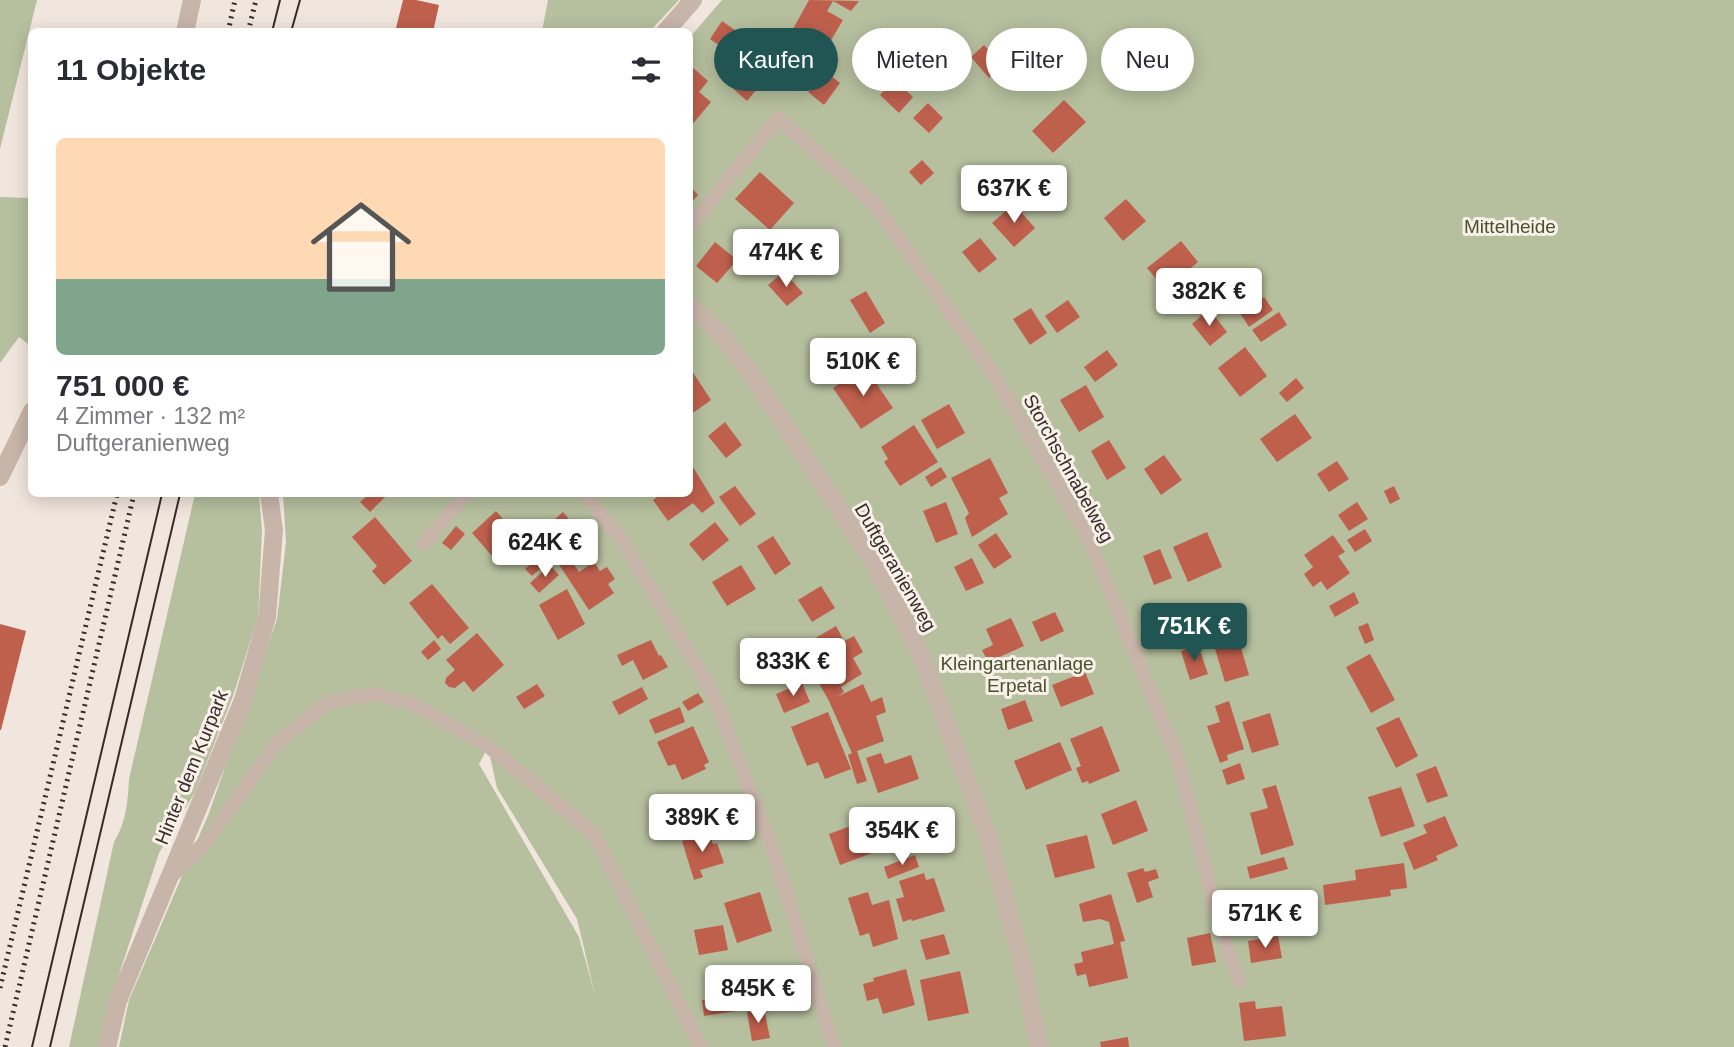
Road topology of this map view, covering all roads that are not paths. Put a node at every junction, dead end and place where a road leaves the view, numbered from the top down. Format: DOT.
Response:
graph roads {
  1 [pos="192,0"];
  2 [pos="694,0"];
  3 [pos="186,28"];
  4 [pos="669,28"];
  5 [pos="693,224"];
  6 [pos="693,309"];
  7 [pos="28,419"];
  8 [pos="0,477"];
  9 [pos="269,497"];
  10 [pos="463,497"];
  11 [pos="587,497"];
  12 [pos="424,544"];
  13 [pos="168,880"];
  14 [pos="1239,981"];
  15 [pos="107,1047"];
  16 [pos="701,1047"];
  17 [pos="834,1047"];
  18 [pos="1039,1047"];
  1 -- 3 [label="street"];
  2 -- 4 [label="street"];
  5 -- 14 [label="lane, Storchschnabelweg"];
  6 -- 18 [label="street, Duftgeranienweg"];
  7 -- 8 [label="street"];
  9 -- 13 [label="street, Hinter dem Kurpark"];
  10 -- 12 [label="lane"];
  11 -- 17 [label="lane"];
  13 -- 15 [label="street, Hinter dem Kurpark"];
  13 -- 16 [label="lane"];
}
